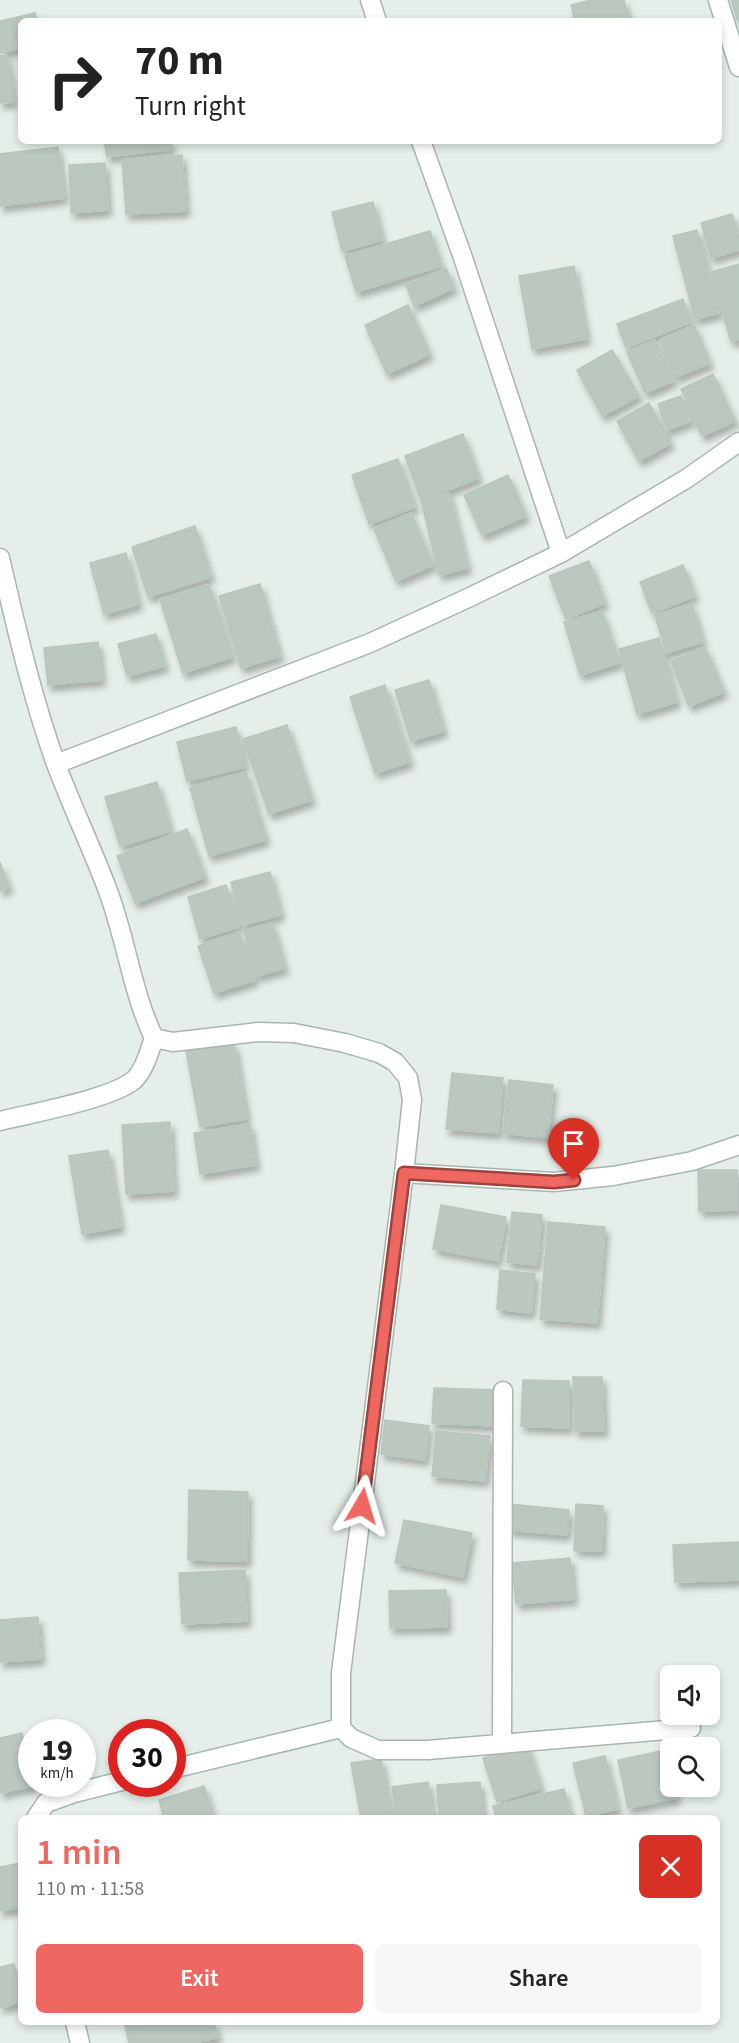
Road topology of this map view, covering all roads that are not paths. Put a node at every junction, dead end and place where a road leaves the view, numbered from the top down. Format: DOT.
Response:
graph roads {
  1 [pos="370,0"];
  2 [pos="718,0"];
  3 [pos="376,18"];
  4 [pos="739,67"];
  5 [pos="422,144"];
  6 [pos="739,442"];
  7 [pos="561,553"];
  8 [pos="0,558"];
  9 [pos="56,764"];
  10 [pos="154,1038"];
  11 [pos="0,1121"];
  12 [pos="739,1145"];
  13 [pos="404,1173"];
  14 [pos="503,1391"];
  15 [pos="341,1728"];
  16 [pos="691,1728"];
  17 [pos="502,1743"];
  18 [pos="186,1766"];
  19 [pos="108,1784"];
  20 [pos="38,1815"];
  21 [pos="76,2025"];
  22 [pos="80,2043"];
  1 -- 3 [label="street"];
  2 -- 4 [label="street"];
  5 -- 7 [label="street"];
  6 -- 7 [label="street"];
  7 -- 9 [label="street"];
  8 -- 9 [label="street"];
  9 -- 10 [label="street"];
  10 -- 11 [label="street"];
  10 -- 13 [label="street"];
  12 -- 13 [label="street"];
  13 -- 15 [label="street"];
  14 -- 17 [label="street"];
  15 -- 17 [label="street"];
  15 -- 18 [label="street"];
  16 -- 17 [label="street"];
  19 -- 20 [label="street"];
  21 -- 22 [label="street"];
}
